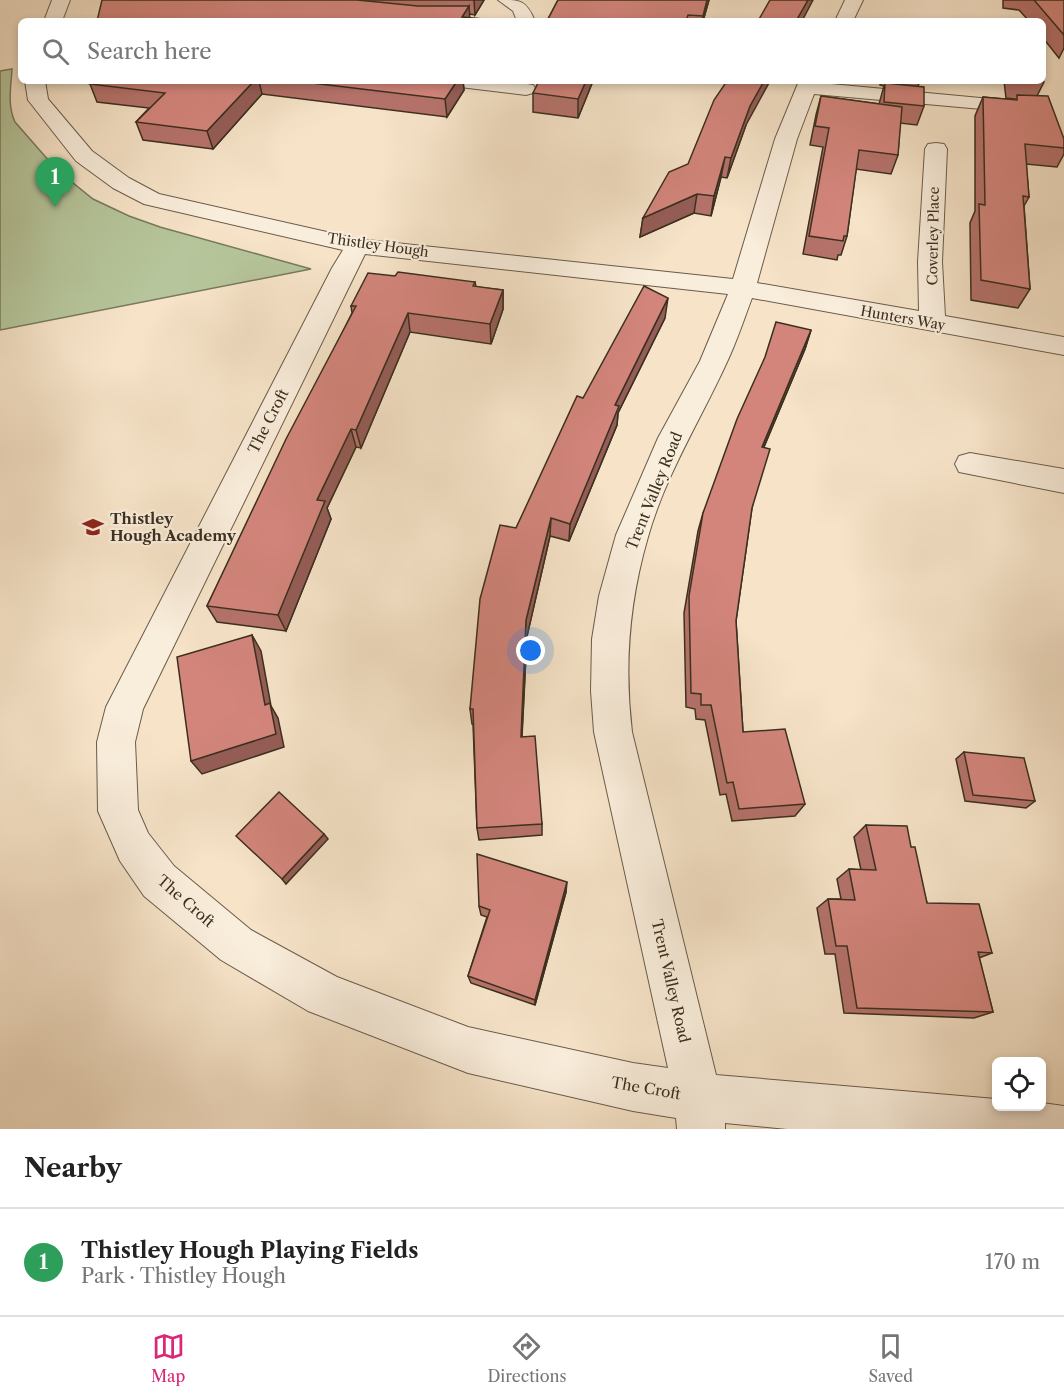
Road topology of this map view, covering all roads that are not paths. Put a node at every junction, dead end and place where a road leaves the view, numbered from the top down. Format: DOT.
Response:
graph roads {
  1 [pos="61,0"];
  2 [pos="507,0"];
  3 [pos="854,0"];
  4 [pos="54,18"];
  5 [pos="525,18"];
  6 [pos="845,18"];
  7 [pos="35,84"];
  8 [pos="485,84"];
  9 [pos="808,84"];
  10 [pos="526,89"];
  11 [pos="1034,108"];
  12 [pos="936,148"];
  13 [pos="358,246"];
  14 [pos="743,288"];
  15 [pos="932,323"];
  16 [pos="1064,346"];
  17 [pos="970,464"];
  18 [pos="1064,481"];
  19 [pos="700,1113"];
  20 [pos="1060,1129"];
  1 -- 4 [label="street"];
  2 -- 5 [label="street"];
  3 -- 6 [label="street"];
  7 -- 13 [label="street, Thistley Hough"];
  8 -- 10 [label="street"];
  9 -- 11 [label="street"];
  9 -- 14 [label="street, Trent Valley Road"];
  12 -- 15 [label="street, Coverley Place"];
  13 -- 14 [label="street, Thistley Hough"];
  13 -- 19 [label="street, The Croft"];
  14 -- 15 [label="street, Hunters Way"];
  14 -- 19 [label="street, Trent Valley Road"];
  15 -- 16 [label="street, Hunters Way"];
  17 -- 18 [label="street"];
  19 -- 20 [label="street, The Croft"];
}
